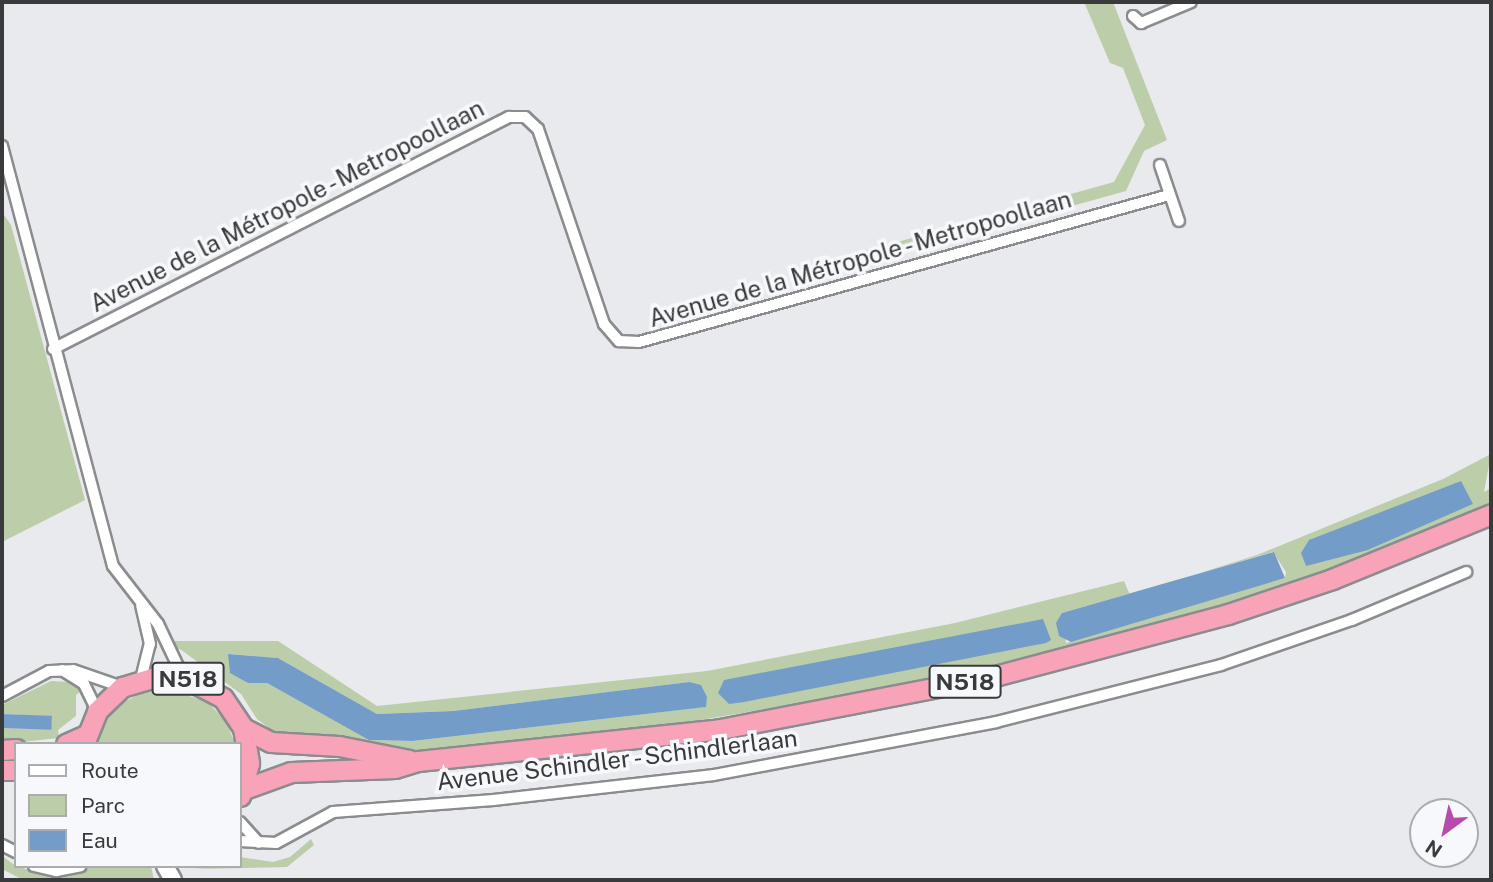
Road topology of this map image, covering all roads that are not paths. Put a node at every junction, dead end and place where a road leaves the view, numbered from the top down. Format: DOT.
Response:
graph roads {
  1 [pos="1191,2"];
  2 [pos="1133,16"];
  3 [pos="2,146"];
  4 [pos="1160,165"];
  5 [pos="1169,195"];
  6 [pos="1179,221"];
  7 [pos="53,349"];
  8 [pos="1491,514"];
  9 [pos="1466,572"];
  10 [pos="141,606"];
  11 [pos="62,670"];
  12 [pos="183,677"];
  13 [pos="141,679"];
  14 [pos="122,687"];
  15 [pos="2,696"];
  16 [pos="97,710"];
  17 [pos="243,728"];
  18 [pos="85,739"];
  19 [pos="418,761"];
  20 [pos="242,793"];
  21 [pos="242,824"];
  22 [pos="242,841"];
  23 [pos="259,844"];
  24 [pos="41,868"];
  25 [pos="73,868"];
  1 -- 2 [label="street"];
  3 -- 7 [label="street"];
  4 -- 5 [label="street"];
  5 -- 6 [label="street"];
  5 -- 7 [label="street, Avenue de la Métropole - Metropoollaan"];
  7 -- 10 [label="street"];
  8 -- 19 [label="highway, N518"];
  9 -- 23 [label="street, Avenue Schindler - Schindlerlaan"];
  10 -- 12 [label="street"];
  10 -- 13 [label="street"];
  11 -- 14 [label="street"];
  11 -- 15 [label="street"];
  11 -- 16 [label="street"];
  12 -- 13 [label="highway, N518"];
  12 -- 17 [label="highway, N518"];
  13 -- 14 [label="highway, N518"];
  14 -- 16 [label="highway, N518"];
  16 -- 18 [label="highway, N518"];
  17 -- 19 [label="highway, N518"];
  17 -- 20 [label="highway, N518"];
  19 -- 20 [label="highway, N518"];
  21 -- 23 [label="street"];
  22 -- 23 [label="street, Avenue Schindler - Schindlerlaan"];
  24 -- 25 [label="street"];
}
